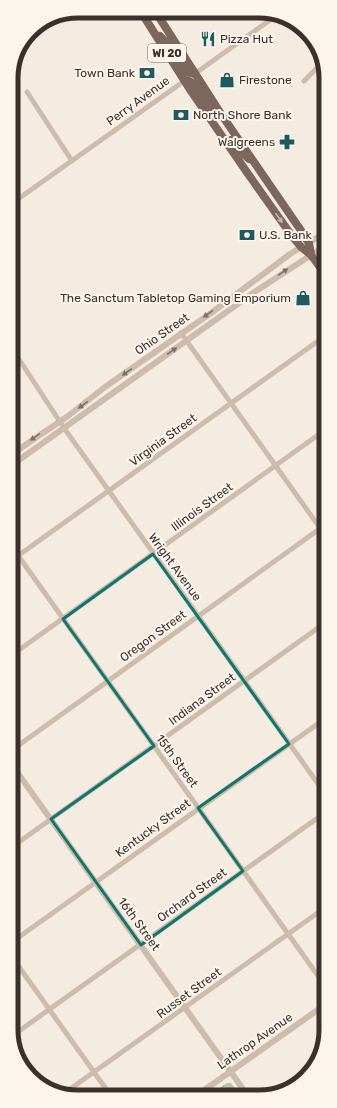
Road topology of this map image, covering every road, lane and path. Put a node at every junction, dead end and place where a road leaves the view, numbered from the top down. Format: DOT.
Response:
graph roads {
  1 [pos="146,18"];
  2 [pos="160,18"];
  3 [pos="271,19"];
  4 [pos="153,30"];
  5 [pos="318,67"];
  6 [pos="195,74"];
  7 [pos="184,80"];
  8 [pos="304,81"];
  9 [pos="27,92"];
  10 [pos="229,125"];
  11 [pos="217,129"];
  12 [pos="238,158"];
  13 [pos="72,161"];
  14 [pos="257,164"];
  15 [pos="274,189"];
  16 [pos="18,199"];
  17 [pos="319,237"];
  18 [pos="305,245"];
  19 [pos="319,249"];
  20 [pos="311,254"];
  21 [pos="319,265"];
  22 [pos="181,333"];
  23 [pos="186,340"];
  24 [pos="319,340"];
  25 [pos="18,358"];
  26 [pos="231,403"];
  27 [pos="60,421"];
  28 [pos="64,428"];
  29 [pos="319,434"];
  30 [pos="18,450"];
  31 [pos="18,461"];
  32 [pos="276,466"];
  33 [pos="108,491"];
  34 [pos="319,522"];
  35 [pos="319,530"];
  36 [pos="153,554"];
  37 [pos="18,556"];
  38 [pos="198,616"];
  39 [pos="63,619"];
  40 [pos="319,627"];
  41 [pos="18,651"];
  42 [pos="108,681"];
  43 [pos="244,681"];
  44 [pos="319,723"];
  45 [pos="289,744"];
  46 [pos="18,746"];
  47 [pos="154,746"];
  48 [pos="18,773"];
  49 [pos="319,785"];
  50 [pos="198,808"];
  51 [pos="319,817"];
  52 [pos="51,819"];
  53 [pos="18,843"];
  54 [pos="243,871"];
  55 [pos="96,882"];
  56 [pos="319,912"];
  57 [pos="288,934"];
  58 [pos="18,938"];
  59 [pos="141,944"];
  60 [pos="18,965"];
  61 [pos="319,976"];
  62 [pos="185,1007"];
  63 [pos="50,1009"];
  64 [pos="319,1009"];
  65 [pos="18,1032"];
  66 [pos="231,1071"];
  67 [pos="95,1072"];
  68 [pos="70,1089"];
  69 [pos="107,1090"];
  70 [pos="204,1090"];
  71 [pos="244,1090"];
  1 -- 4 [label="main road, WI 20"];
  2 -- 6 [label="main road, WI 20"];
  3 -- 6 [label="street, Perry Avenue"];
  4 -- 6 [label="main road"];
  4 -- 7 [label="main road, WI 20"];
  5 -- 8 [label="street"];
  6 -- 7 [label="street, Perry Avenue"];
  6 -- 10 [label="main road, WI 20"];
  7 -- 10 [label="main road"];
  7 -- 11 [label="main road, WI 20"];
  7 -- 13 [label="street, Perry Avenue"];
  9 -- 13 [label="street"];
  10 -- 14 [label="main road, WI 20"];
  11 -- 12 [label="main road, WI 20"];
  11 -- 14 [label="main road"];
  12 -- 15 [label="main road"];
  12 -- 18 [label="main road, WI 20, one-way"];
  13 -- 16 [label="street, Perry Avenue"];
  14 -- 15 [label="main road, WI 20"];
  15 -- 18 [label="main road, WI 20"];
  17 -- 18 [label="street, Ohio Street"];
  18 -- 20 [label="main road, WI 20"];
  18 -- 22 [label="street, Ohio Street, one-way"];
  19 -- 20 [label="street, Ohio Street"];
  20 -- 21 [label="main road, WI 20"];
  23 -- 20 [label="street, Ohio Street, one-way"];
  22 -- 23 [label="street"];
  22 -- 27 [label="street, Ohio Street, one-way"];
  23 -- 26 [label="street"];
  28 -- 23 [label="street, Ohio Street, one-way"];
  24 -- 26 [label="street, Virginia Street"];
  25 -- 27 [label="street, Wright Avenue"];
  26 -- 32 [label="street"];
  26 -- 33 [label="street, Virginia Street"];
  27 -- 28 [label="street, Wright Avenue"];
  27 -- 30 [label="street, Ohio Street, one-way"];
  28 -- 31 [label="street, Ohio Street"];
  28 -- 33 [label="street, Wright Avenue"];
  29 -- 32 [label="street, Illinois Street"];
  32 -- 34 [label="street"];
  32 -- 36 [label="street, Illinois Street"];
  33 -- 36 [label="street, Wright Avenue"];
  33 -- 37 [label="street, Virginia Street"];
  35 -- 38 [label="street, Oregon Street"];
  36 -- 38 [label="street, Wright Avenue"];
  36 -- 39 [label="street, Illinois Street"];
  37 -- 39 [label="street, 15th Street"];
  38 -- 42 [label="street, Oregon Street"];
  38 -- 43 [label="street, Wright Avenue"];
  39 -- 41 [label="street, Illinois Street"];
  39 -- 42 [label="street, 15th Street"];
  40 -- 43 [label="street, Indiana Street"];
  42 -- 46 [label="street, Oregon Street"];
  42 -- 47 [label="street, 15th Street"];
  43 -- 45 [label="street, Wright Avenue"];
  43 -- 47 [label="street, Indiana Street"];
  44 -- 45 [label="street, Kentucky Street"];
  45 -- 49 [label="street, Wright Avenue"];
  45 -- 50 [label="street, Kentucky Street"];
  47 -- 50 [label="street, 15th Street"];
  47 -- 52 [label="street, Indiana Street"];
  48 -- 52 [label="street, 16th Street"];
  50 -- 54 [label="street, 15th Street"];
  50 -- 55 [label="street, Kentucky Street"];
  51 -- 54 [label="street, Orchard Street"];
  52 -- 53 [label="street, Indiana Street"];
  52 -- 55 [label="street, 16th Street"];
  54 -- 57 [label="street, 15th Street"];
  54 -- 59 [label="street, Orchard Street"];
  55 -- 58 [label="street, Kentucky Street"];
  55 -- 59 [label="street, 16th Street"];
  56 -- 57 [label="street, Russet Street"];
  57 -- 61 [label="street, 15th Street"];
  57 -- 62 [label="street, Russet Street"];
  59 -- 62 [label="street, 16th Street"];
  59 -- 63 [label="street, Orchard Street"];
  60 -- 63 [label="street"];
  62 -- 66 [label="street, 16th Street"];
  62 -- 67 [label="street, Russet Street"];
  63 -- 65 [label="street, Orchard Street"];
  63 -- 67 [label="street"];
  64 -- 66 [label="street, Lathrop Avenue"];
  66 -- 70 [label="street, Lathrop Avenue"];
  66 -- 71 [label="street, 16th Street"];
  67 -- 68 [label="street, Russet Street"];
  67 -- 69 [label="street"];
}
